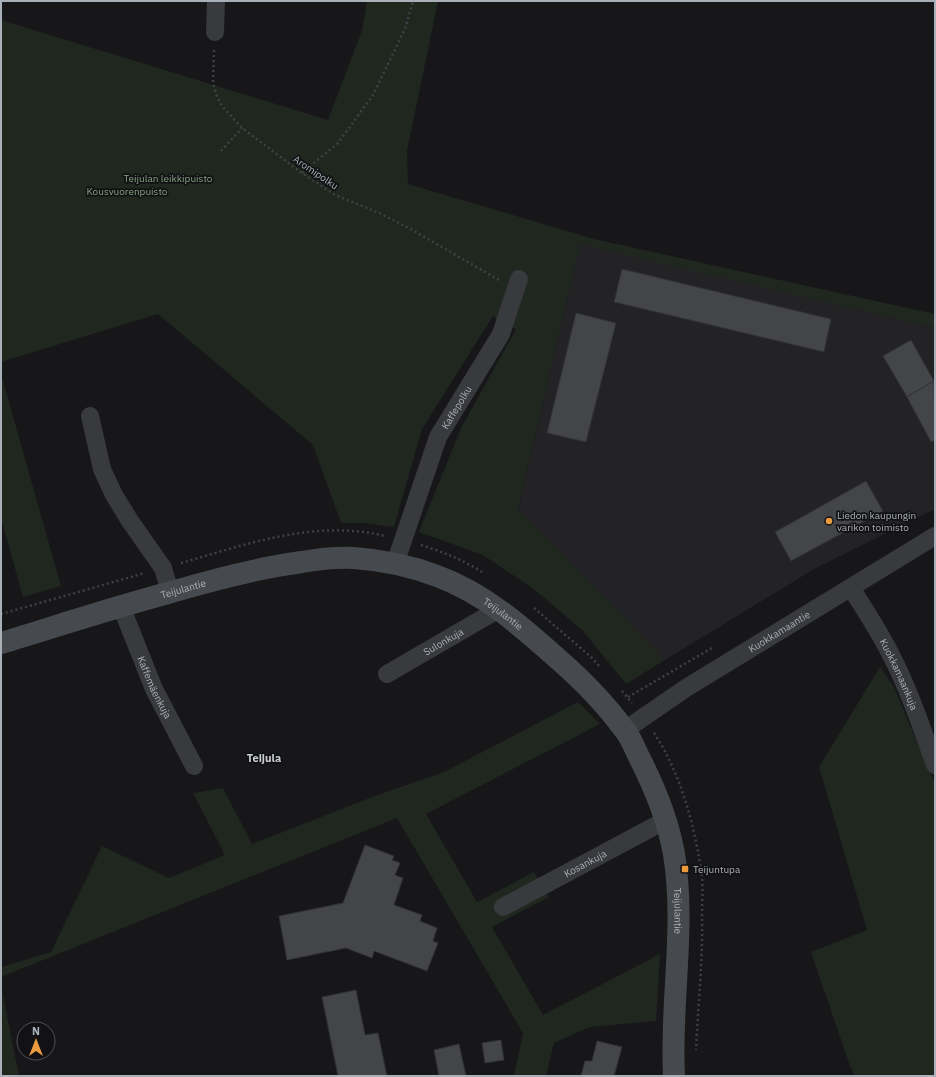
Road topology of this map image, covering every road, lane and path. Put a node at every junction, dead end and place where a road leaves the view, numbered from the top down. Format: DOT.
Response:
graph roads {
  1 [pos="216,1"];
  2 [pos="413,1"];
  3 [pos="215,32"];
  4 [pos="242,128"];
  5 [pos="221,151"];
  6 [pos="302,173"];
  7 [pos="519,279"];
  8 [pos="513,298"];
  9 [pos="90,416"];
  10 [pos="935,536"];
  11 [pos="403,541"];
  12 [pos="395,564"];
  13 [pos="484,574"];
  14 [pos="851,588"];
  15 [pos="170,592"];
  16 [pos="121,606"];
  17 [pos="533,608"];
  18 [pos="499,609"];
  19 [pos="1,643"];
  20 [pos="601,669"];
  21 [pos="387,674"];
  22 [pos="618,686"];
  23 [pos="644,717"];
  24 [pos="626,730"];
  25 [pos="935,765"];
  26 [pos="194,766"];
  27 [pos="666,820"];
  28 [pos="503,907"];
  29 [pos="696,1054"];
  30 [pos="674,1076"];
  1 -- 3 [label="street"];
  2 -- 6 [label="path"];
  3 -- 4 [label="path, Aromipolku"];
  4 -- 5 [label="path"];
  4 -- 6 [label="path, Aromipolku"];
  6 -- 8 [label="path, Aromipolku"];
  7 -- 8 [label="street, Kaffepolku"];
  8 -- 11 [label="street, Kaffepolku"];
  9 -- 15 [label="street"];
  10 -- 14 [label="street, Kuokkamaantie"];
  11 -- 12 [label="street, Kaffepolku"];
  11 -- 13 [label="path"];
  12 -- 15 [label="street, Teijulantie"];
  12 -- 18 [label="street, Teijulantie"];
  14 -- 23 [label="street, Kuokkamaantie"];
  14 -- 25 [label="street, Kuokkamaankuja"];
  15 -- 16 [label="street, Teijulantie"];
  16 -- 19 [label="street, Teijulantie"];
  16 -- 26 [label="street, Kaffemäenkuja"];
  17 -- 20 [label="path"];
  18 -- 21 [label="street, Sulonkuja"];
  18 -- 24 [label="street, Teijulantie"];
  22 -- 23 [label="path"];
  23 -- 24 [label="street, Kuokkamaantie"];
  23 -- 29 [label="path"];
  24 -- 27 [label="street, Teijulantie"];
  27 -- 28 [label="street, Kosankuja"];
  27 -- 30 [label="street, Teijulantie"];
}
